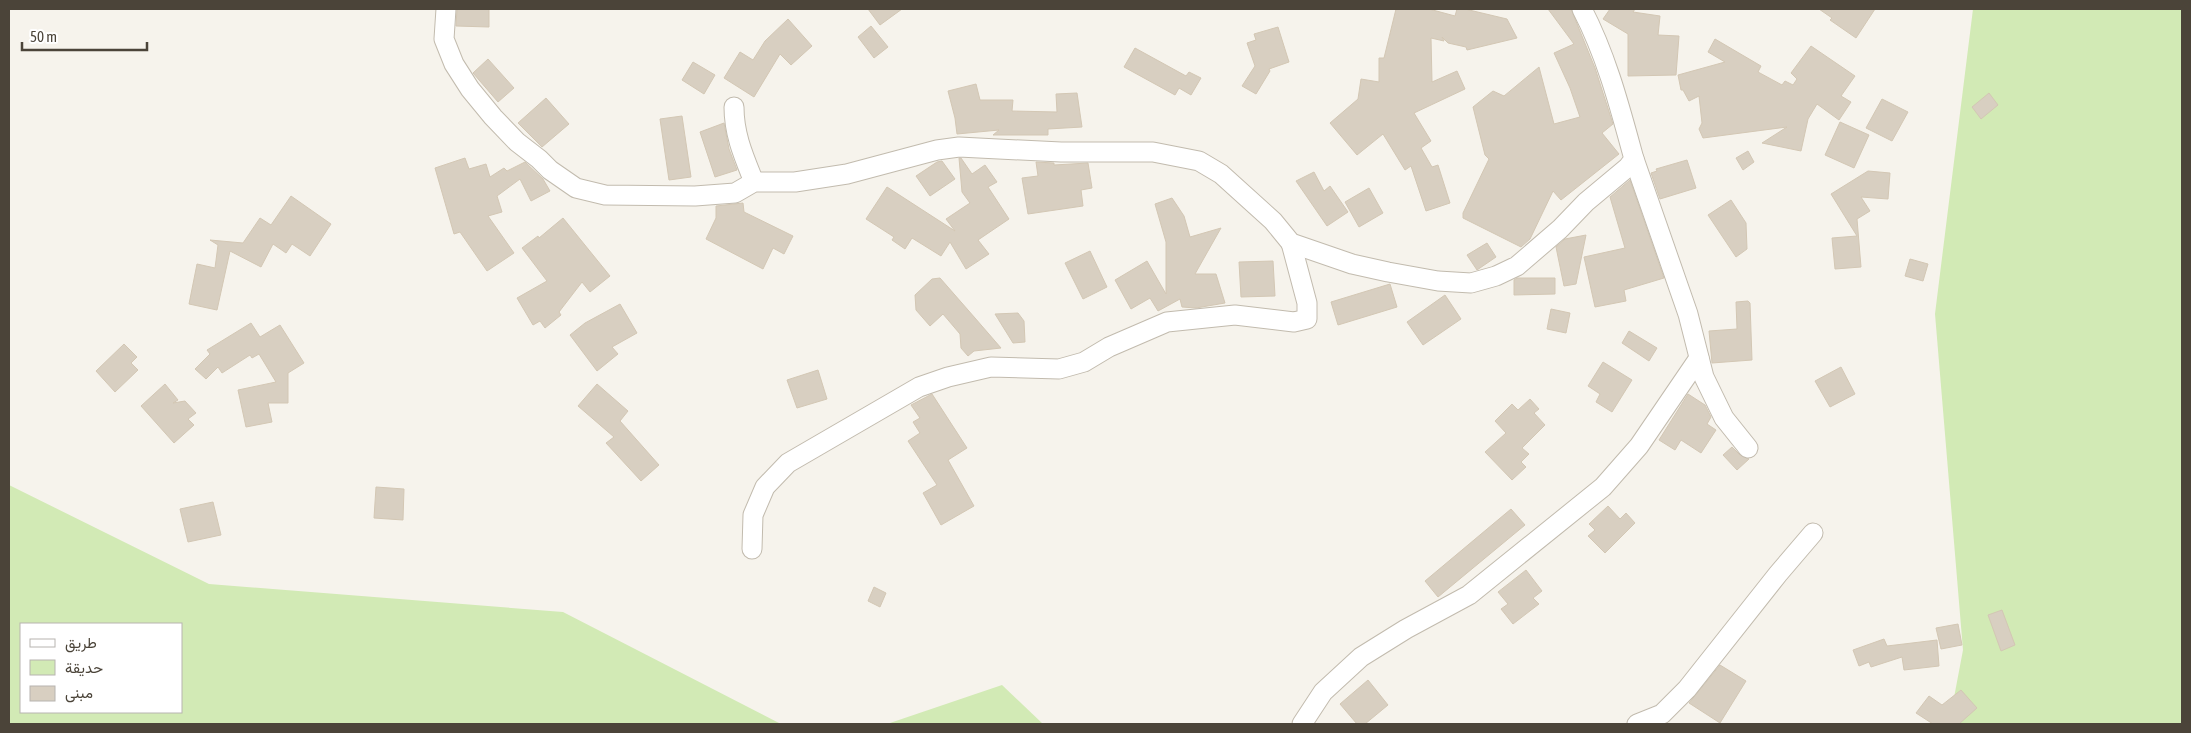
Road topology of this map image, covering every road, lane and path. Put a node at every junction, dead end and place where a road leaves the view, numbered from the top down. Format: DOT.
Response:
graph roads {
  1 [pos="446,9"];
  2 [pos="1582,9"];
  3 [pos="734,107"];
  4 [pos="1634,159"];
  5 [pos="754,182"];
  6 [pos="1291,243"];
  7 [pos="1699,358"];
  8 [pos="1748,448"];
  9 [pos="1813,533"];
  10 [pos="752,548"];
  11 [pos="1302,724"];
  12 [pos="1637,724"];
  1 -- 5 [label="street"];
  2 -- 4 [label="street"];
  3 -- 5 [label="street"];
  4 -- 6 [label="street"];
  4 -- 7 [label="street"];
  5 -- 6 [label="street"];
  6 -- 10 [label="street"];
  7 -- 8 [label="street"];
  7 -- 11 [label="street"];
  9 -- 12 [label="street"];
}
